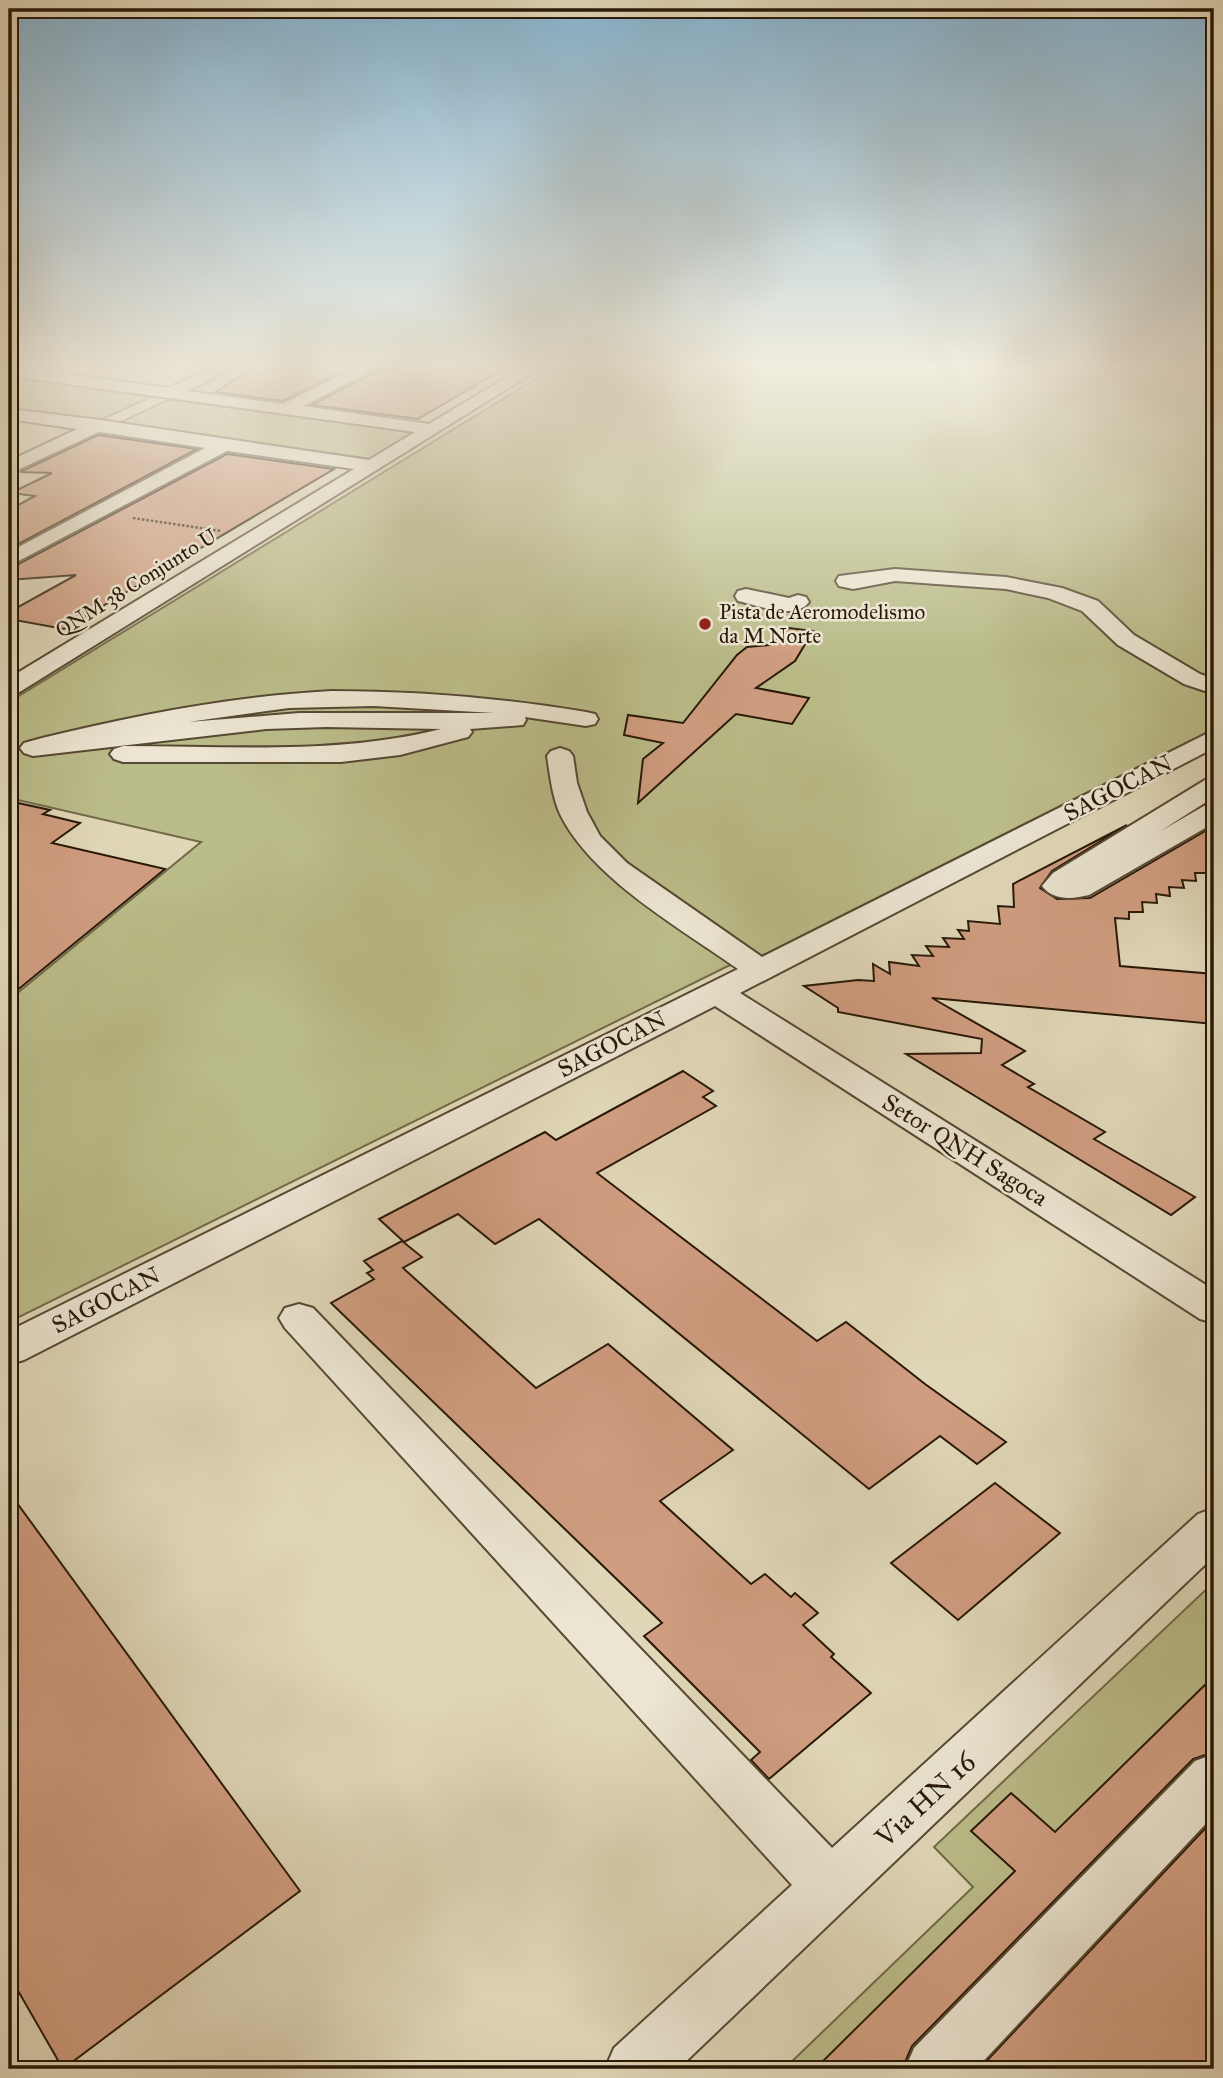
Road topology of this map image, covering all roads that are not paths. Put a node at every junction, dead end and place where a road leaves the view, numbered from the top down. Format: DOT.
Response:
graph roads {
  1 [pos="194,461"];
  2 [pos="333,461"];
  3 [pos="378,461"];
  4 [pos="370,466"];
  5 [pos="9,560"];
  6 [pos="847,581"];
  7 [pos="746,597"];
  8 [pos="798,602"];
  9 [pos="1214,687"];
  10 [pos="9,688"];
  11 [pos="514,720"];
  12 [pos="480,723"];
  13 [pos="1214,738"];
  14 [pos="17,748"];
  15 [pos="341,754"];
  16 [pos="560,756"];
  17 [pos="1214,786"];
  18 [pos="1214,811"];
  19 [pos="760,970"];
  20 [pos="715,992"];
  21 [pos="1214,1309"];
  22 [pos="299,1318"];
  23 [pos="9,1349"];
  24 [pos="1214,1527"];
  25 [pos="1214,1778"];
  26 [pos="831,1888"];
  27 [pos="635,2069"];
  28 [pos="935,2069"];
  1 -- 5 [label="street"];
  2 -- 4 [label="street"];
  3 -- 4 [label="street, QNM 38 Conjunto U"];
  4 -- 10 [label="street, QNM 38 Conjunto U"];
  6 -- 9 [label="street"];
  7 -- 8 [label="street"];
  11 -- 12 [label="street"];
  11 -- 14 [label="street"];
  11 -- 15 [label="street"];
  12 -- 14 [label="street"];
  12 -- 15 [label="street"];
  13 -- 19 [label="street, SAGOCAN"];
  14 -- 15 [label="street"];
  16 -- 19 [label="street"];
  17 -- 18 [label="street"];
  19 -- 20 [label="street, SAGOCAN"];
  20 -- 21 [label="street, Setor QNH Sagoca"];
  20 -- 23 [label="street, SAGOCAN"];
  22 -- 26 [label="street"];
  24 -- 26 [label="street, Via HN 16"];
  25 -- 28 [label="street"];
  26 -- 27 [label="street, Via HN 16"];
}
